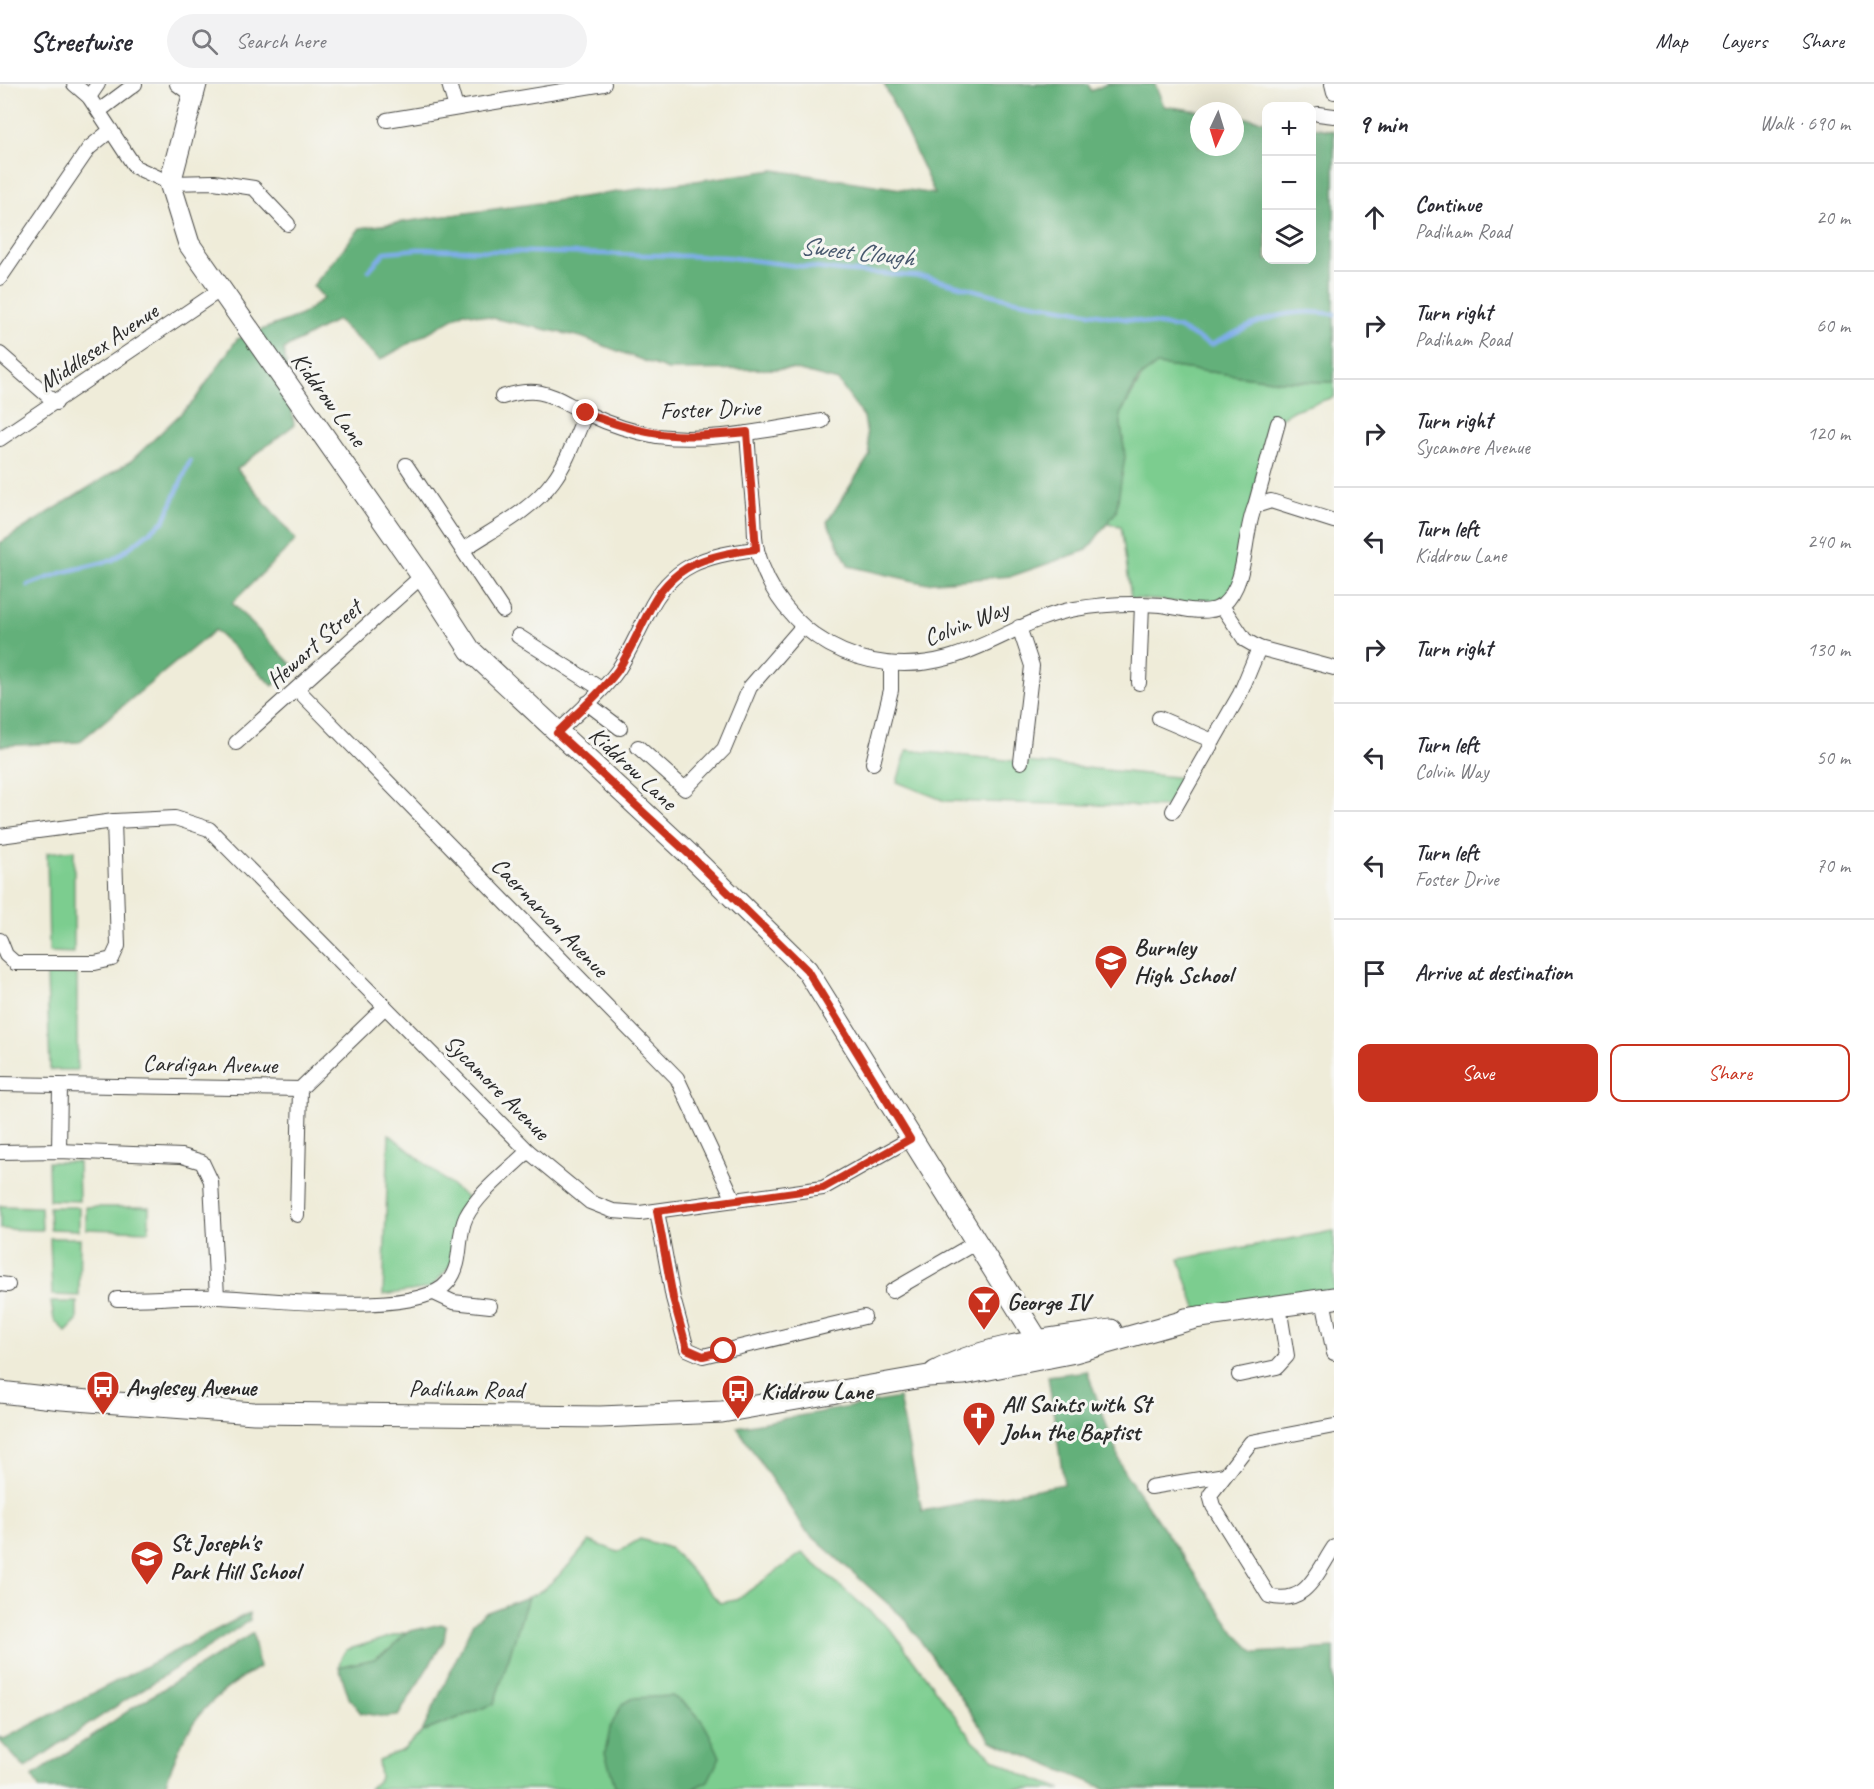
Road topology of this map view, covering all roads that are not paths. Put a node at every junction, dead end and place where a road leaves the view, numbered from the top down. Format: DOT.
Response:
graph roads {
  1 [pos="74,84"];
  2 [pos="98,84"];
  3 [pos="135,84"];
  4 [pos="449,84"];
  5 [pos="604,84"];
  6 [pos="1332,84"];
  7 [pos="189,88"];
  8 [pos="1334,92"];
  9 [pos="89,97"];
  10 [pos="456,108"];
  11 [pos="99,111"];
  12 [pos="1318,114"];
  13 [pos="1334,116"];
  14 [pos="387,120"];
  15 [pos="111,130"];
  16 [pos="170,183"];
  17 [pos="288,224"];
  18 [pos="0,278"];
  19 [pos="220,290"];
  20 [pos="0,354"];
  21 [pos="502,397"];
  22 [pos="57,403"];
  23 [pos="586,413"];
  24 [pos="822,421"];
  25 [pos="1278,423"];
  26 [pos="747,432"];
  27 [pos="0,439"];
  28 [pos="406,465"];
  29 [pos="1254,509"];
  30 [pos="1334,521"];
  31 [pos="464,549"];
  32 [pos="756,549"];
  33 [pos="422,576"];
  34 [pos="1142,604"];
  35 [pos="1222,606"];
  36 [pos="503,611"];
  37 [pos="802,627"];
  38 [pos="1019,627"];
  39 [pos="518,636"];
  40 [pos="1259,648"];
  41 [pos="891,665"];
  42 [pos="1334,668"];
  43 [pos="1139,683"];
  44 [pos="601,689"];
  45 [pos="298,690"];
  46 [pos="587,703"];
  47 [pos="1159,717"];
  48 [pos="620,728"];
  49 [pos="557,733"];
  50 [pos="1213,741"];
  51 [pos="236,743"];
  52 [pos="638,747"];
  53 [pos="1021,762"];
  54 [pos="873,763"];
  55 [pos="1173,811"];
  56 [pos="114,821"];
  57 [pos="0,836"];
  58 [pos="0,940"];
  59 [pos="385,1006"];
  60 [pos="0,1084"];
  61 [pos="60,1085"];
  62 [pos="300,1089"];
  63 [pos="910,1139"];
  64 [pos="59,1151"];
  65 [pos="528,1151"];
  66 [pos="0,1152"];
  67 [pos="734,1200"];
  68 [pos="657,1211"];
  69 [pos="297,1215"];
  70 [pos="975,1243"];
  71 [pos="892,1291"];
  72 [pos="436,1294"];
  73 [pos="217,1297"];
  74 [pos="117,1299"];
  75 [pos="1328,1299"];
  76 [pos="490,1306"];
  77 [pos="1279,1306"];
  78 [pos="864,1317"];
  79 [pos="1043,1349"];
  80 [pos="1334,1353"];
  81 [pos="1239,1375"];
  82 [pos="0,1392"];
  83 [pos="1334,1426"];
  84 [pos="1225,1475"];
  85 [pos="1151,1487"];
  86 [pos="1334,1547"];
  1 -- 9 [label="street"];
  2 -- 9 [label="street"];
  3 -- 11 [label="street"];
  4 -- 10 [label="street"];
  5 -- 10 [label="street"];
  6 -- 8 [label="street"];
  7 -- 16 [label="main road"];
  9 -- 11 [label="street"];
  10 -- 14 [label="street"];
  11 -- 15 [label="street"];
  12 -- 13 [label="street"];
  15 -- 16 [label="street"];
  15 -- 18 [label="street"];
  16 -- 17 [label="street"];
  16 -- 19 [label="main road, Kiddrow Lane"];
  19 -- 22 [label="street, Middlesex Avenue"];
  19 -- 33 [label="main road, Kiddrow Lane"];
  20 -- 22 [label="street"];
  21 -- 23 [label="street, Foster Drive"];
  22 -- 27 [label="street, Middlesex Avenue"];
  23 -- 26 [label="street, Foster Drive"];
  23 -- 31 [label="street"];
  24 -- 26 [label="street, Foster Drive"];
  25 -- 29 [label="street"];
  26 -- 32 [label="street, Colvin Way"];
  28 -- 31 [label="street"];
  29 -- 30 [label="street"];
  29 -- 35 [label="street"];
  31 -- 36 [label="street"];
  32 -- 37 [label="street, Colvin Way"];
  32 -- 44 [label="street"];
  33 -- 45 [label="street, Hewart Street"];
  33 -- 49 [label="main road, Kiddrow Lane"];
  34 -- 35 [label="street, Colvin Way"];
  34 -- 38 [label="street, Colvin Way"];
  34 -- 43 [label="street"];
  35 -- 40 [label="street"];
  37 -- 41 [label="street, Colvin Way"];
  37 -- 52 [label="street"];
  38 -- 41 [label="street, Colvin Way"];
  38 -- 53 [label="street"];
  39 -- 44 [label="street"];
  40 -- 42 [label="street"];
  40 -- 50 [label="street"];
  41 -- 54 [label="street"];
  44 -- 46 [label="street"];
  45 -- 51 [label="street, Hewart Street"];
  45 -- 67 [label="street, Caernarvon Avenue"];
  46 -- 48 [label="street"];
  46 -- 49 [label="street"];
  47 -- 50 [label="street"];
  49 -- 63 [label="main road, Kiddrow Lane"];
  50 -- 55 [label="street"];
  56 -- 57 [label="street, Sycamore Avenue"];
  56 -- 58 [label="street"];
  56 -- 59 [label="street, Sycamore Avenue"];
  59 -- 62 [label="street, Cardigan Avenue"];
  59 -- 65 [label="street, Sycamore Avenue"];
  60 -- 61 [label="street, Cardigan Avenue"];
  61 -- 62 [label="street, Cardigan Avenue"];
  61 -- 64 [label="street"];
  62 -- 69 [label="street"];
  63 -- 67 [label="street, Sycamore Avenue"];
  63 -- 70 [label="main road, Kiddrow Lane"];
  64 -- 66 [label="street"];
  64 -- 73 [label="street"];
  65 -- 68 [label="street, Sycamore Avenue"];
  65 -- 72 [label="street"];
  67 -- 68 [label="street, Sycamore Avenue"];
  68 -- 78 [label="street"];
  70 -- 71 [label="street"];
  70 -- 79 [label="main road, Kiddrow Lane"];
  72 -- 73 [label="street"];
  72 -- 76 [label="street"];
  73 -- 74 [label="street"];
  75 -- 77 [label="main road, Padiham Road"];
  75 -- 80 [label="street"];
  77 -- 79 [label="main road, Padiham Road"];
  77 -- 81 [label="street"];
  79 -- 82 [label="main road, Padiham Road"];
  83 -- 84 [label="street"];
  84 -- 85 [label="street"];
  84 -- 86 [label="street"];
}
